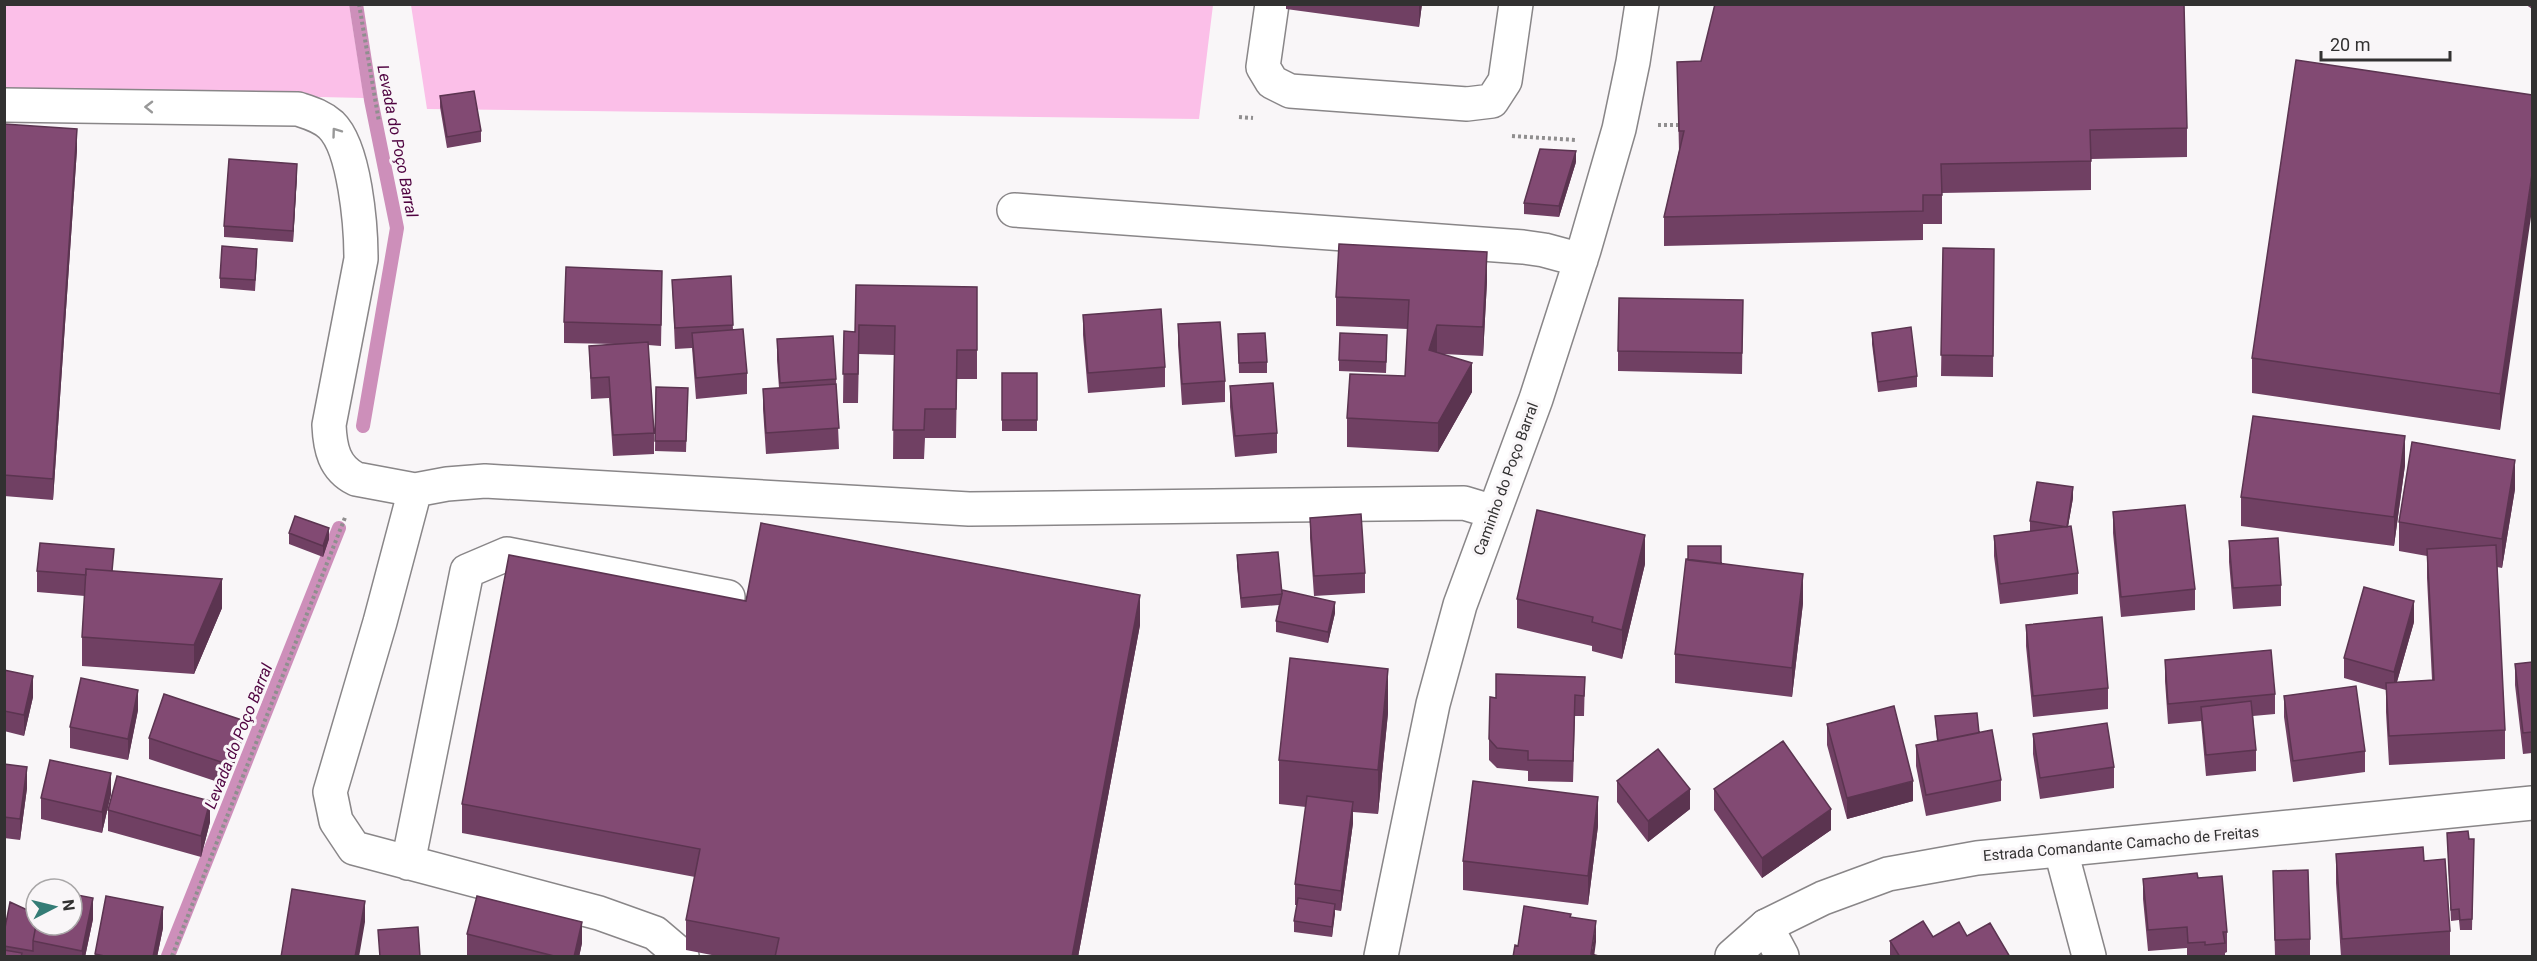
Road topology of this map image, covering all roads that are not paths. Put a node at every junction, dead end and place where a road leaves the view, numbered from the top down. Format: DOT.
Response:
graph roads {
  1 [pos="1272,4"];
  2 [pos="1516,4"];
  3 [pos="1642,4"];
  4 [pos="4,105"];
  5 [pos="1014,210"];
  6 [pos="1581,260"];
  7 [pos="415,490"];
  8 [pos="1494,512"];
  9 [pos="728,597"];
  10 [pos="2532,803"];
  11 [pos="2061,851"];
  12 [pos="408,863"];
  13 [pos="1766,926"];
  14 [pos="682,957"];
  15 [pos="1381,957"];
  16 [pos="1732,957"];
  17 [pos="1782,957"];
  18 [pos="2089,957"];
  1 -- 2 [label="street"];
  3 -- 6 [label="street, Caminho do Poço Barral"];
  7 -- 4 [label="street, one-way"];
  5 -- 6 [label="street"];
  6 -- 8 [label="street, Caminho do Poço Barral"];
  7 -- 8 [label="street"];
  7 -- 12 [label="street"];
  8 -- 15 [label="street, Caminho do Poço Barral"];
  9 -- 12 [label="street"];
  10 -- 11 [label="street, Estrada Comandante Camacho de Freitas"];
  11 -- 13 [label="street, Estrada Comandante Camacho de Freitas"];
  11 -- 18 [label="street"];
  12 -- 14 [label="street"];
  13 -- 16 [label="street, Estrada Comandante Camacho de Freitas"];
  13 -- 17 [label="street"];
}
